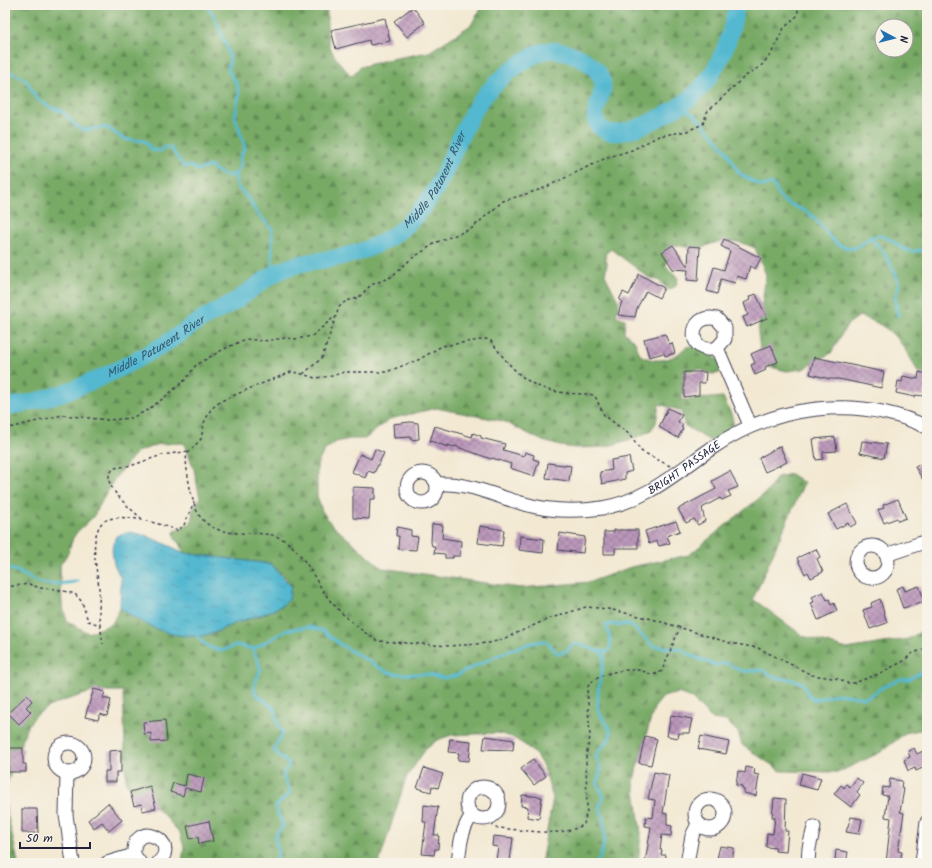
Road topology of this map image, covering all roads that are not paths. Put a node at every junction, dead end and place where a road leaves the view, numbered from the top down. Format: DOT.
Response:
graph roads {
  1 [pos="717,348"];
  2 [pos="750,425"];
  3 [pos="927,427"];
  4 [pos="437,484"];
  5 [pos="927,541"];
  6 [pos="886,555"];
  7 [pos="67,773"];
  8 [pos="472,815"];
  9 [pos="927,822"];
  10 [pos="698,824"];
  11 [pos="814,826"];
  12 [pos="137,859"];
  13 [pos="73,863"];
  14 [pos="107,863"];
  15 [pos="158,863"];
  16 [pos="458,863"];
  17 [pos="687,863"];
  18 [pos="808,863"];
  19 [pos="922,863"];
  1 -- 2 [label="street"];
  2 -- 3 [label="street, BRIGHT PASSAGE"];
  2 -- 4 [label="street, BRIGHT PASSAGE"];
  5 -- 6 [label="street"];
  7 -- 13 [label="street"];
  8 -- 8 [label="street"];
  8 -- 16 [label="street"];
  9 -- 19 [label="street"];
  10 -- 17 [label="street"];
  11 -- 18 [label="street"];
  12 -- 14 [label="street"];
  12 -- 15 [label="street"];
}
